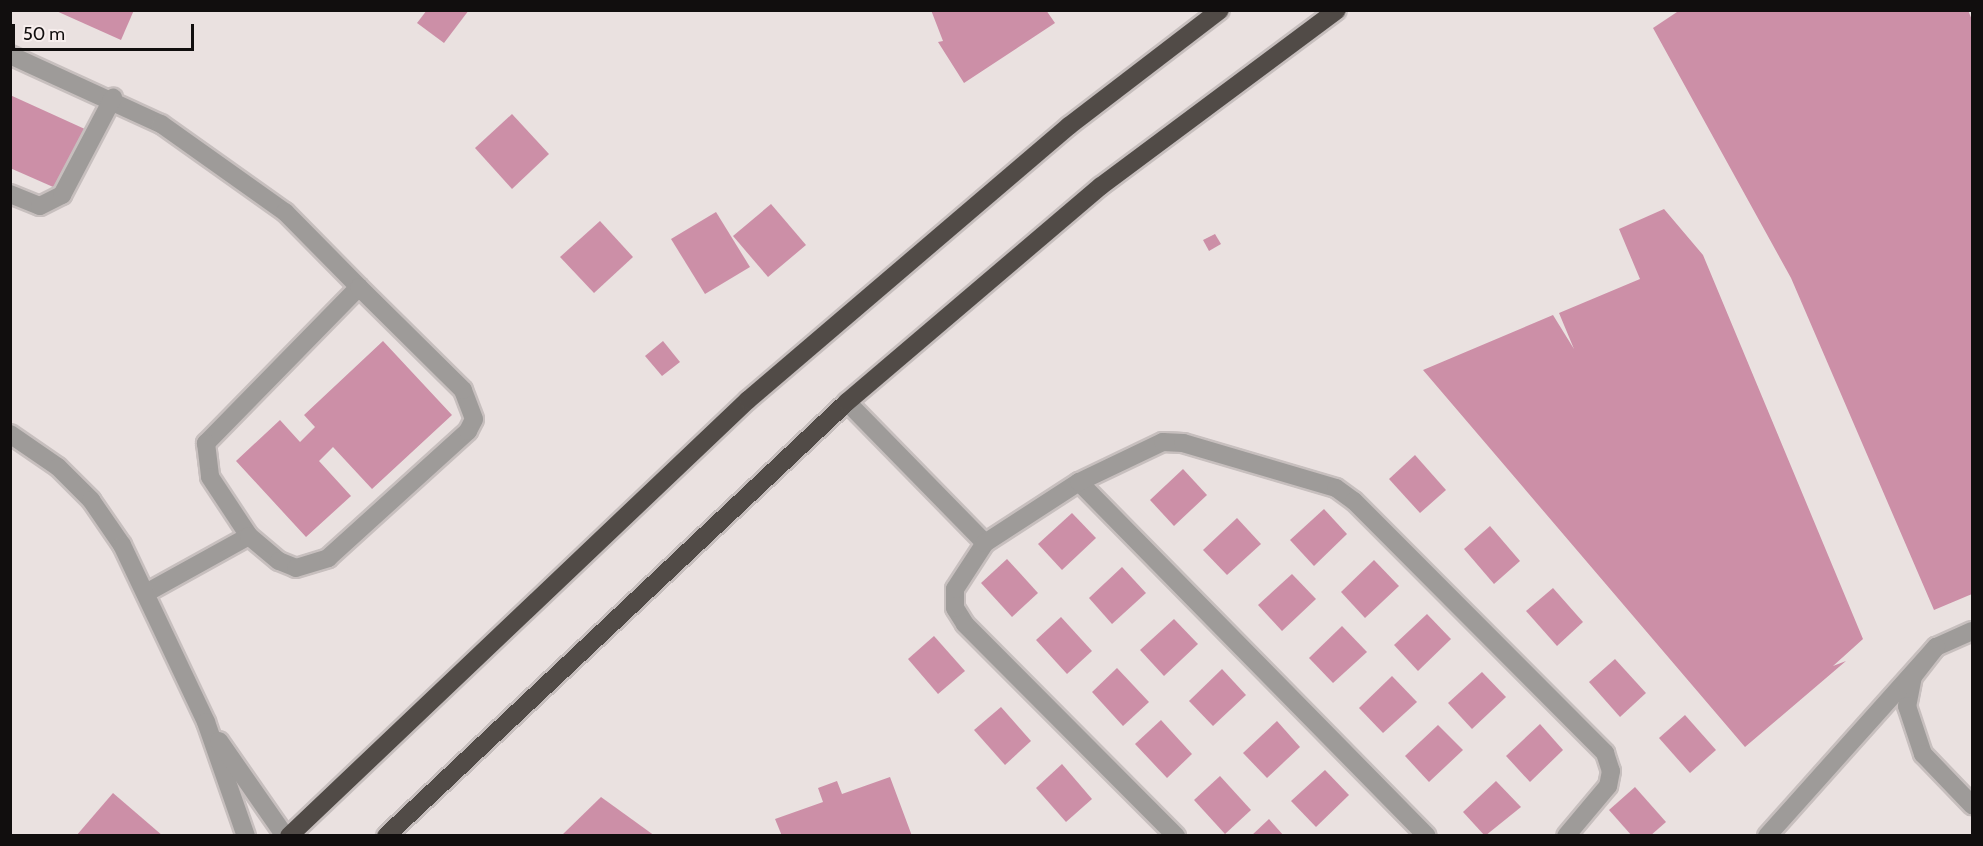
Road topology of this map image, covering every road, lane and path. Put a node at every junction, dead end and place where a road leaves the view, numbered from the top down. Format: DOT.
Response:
graph roads {
  1 [pos="1220,10"];
  2 [pos="1337,10"];
  3 [pos="10,56"];
  4 [pos="113,98"];
  5 [pos="10,194"];
  6 [pos="359,287"];
  7 [pos="847,402"];
  8 [pos="10,434"];
  9 [pos="1079,482"];
  10 [pos="249,537"];
  11 [pos="985,543"];
  12 [pos="146,593"];
  13 [pos="1972,631"];
  14 [pos="1936,647"];
  15 [pos="206,722"];
  16 [pos="1972,805"];
  17 [pos="246,836"];
  18 [pos="287,836"];
  19 [pos="386,836"];
  20 [pos="1176,836"];
  21 [pos="1427,836"];
  22 [pos="1566,836"];
  23 [pos="1767,836"];
  1 -- 18 [label="highway"];
  2 -- 7 [label="highway"];
  3 -- 4 [label="street"];
  4 -- 5 [label="street"];
  4 -- 6 [label="street"];
  6 -- 10 [label="street"];
  6 -- 10 [label="street"];
  7 -- 11 [label="street"];
  7 -- 19 [label="highway"];
  8 -- 12 [label="street"];
  9 -- 11 [label="street"];
  9 -- 21 [label="street"];
  9 -- 22 [label="street"];
  10 -- 12 [label="street"];
  11 -- 20 [label="street"];
  12 -- 15 [label="street"];
  13 -- 14 [label="street"];
  14 -- 16 [label="street"];
  14 -- 23 [label="street"];
  15 -- 17 [label="street"];
  15 -- 18 [label="street"];
}
